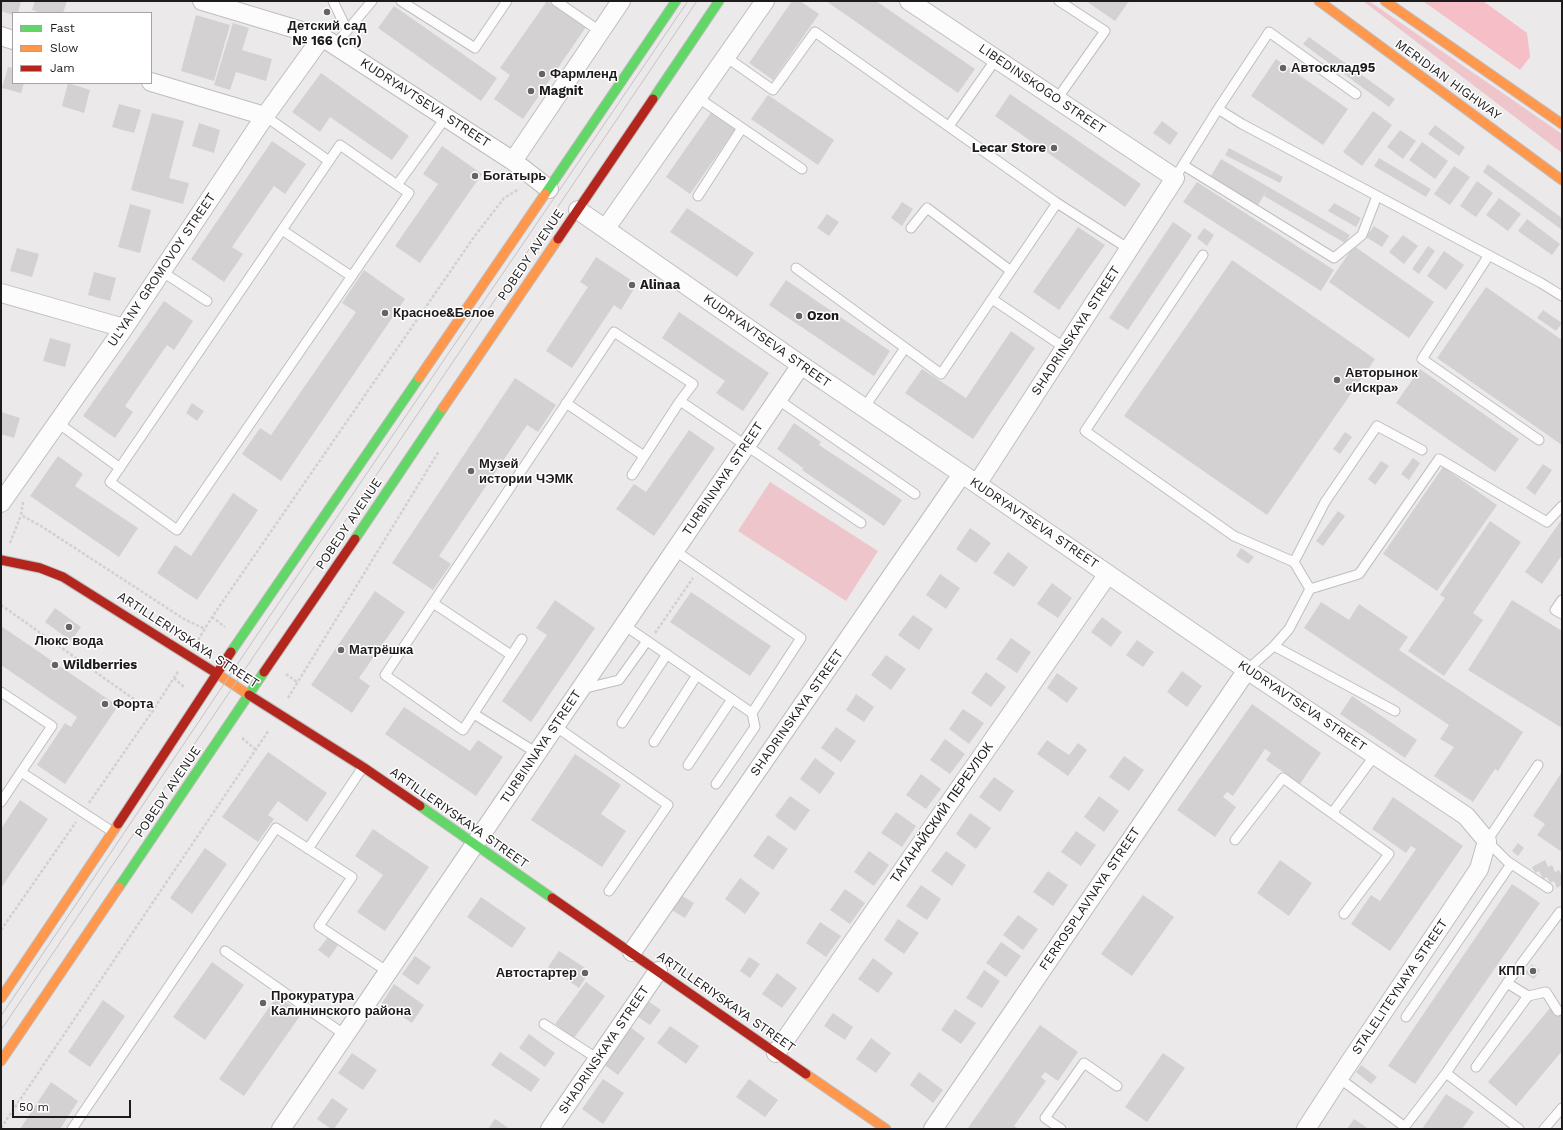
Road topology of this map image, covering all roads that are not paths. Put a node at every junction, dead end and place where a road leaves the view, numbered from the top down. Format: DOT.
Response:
graph roads {
  1 [pos="204,1"];
  2 [pos="333,1"];
  3 [pos="372,1"];
  4 [pos="401,1"];
  5 [pos="507,1"];
  6 [pos="556,1"];
  7 [pos="622,1"];
  8 [pos="676,1"];
  9 [pos="719,1"];
  10 [pos="765,1"];
  11 [pos="908,1"];
  12 [pos="1059,1"];
  13 [pos="1318,1"];
  14 [pos="1385,1"];
  15 [pos="347,30"];
  16 [pos="601,32"];
  17 [pos="1,36"];
  18 [pos="12,40"];
  19 [pos="329,41"];
  20 [pos="726,57"];
  21 [pos="996,59"];
  22 [pos="152,82"];
  23 [pos="1356,94"];
  24 [pos="697,97"];
  25 [pos="1056,99"];
  26 [pos="1218,109"];
  27 [pos="265,116"];
  28 [pos="446,117"];
  29 [pos="1562,124"];
  30 [pos="949,126"];
  31 [pos="742,128"];
  32 [pos="329,161"];
  33 [pos="512,161"];
  34 [pos="802,169"];
  35 [pos="1179,172"];
  36 [pos="1562,180"];
  37 [pos="397,185"];
  38 [pos="549,189"];
  39 [pos="698,196"];
  40 [pos="1377,196"];
  41 [pos="1057,203"];
  42 [pos="578,210"];
  43 [pos="606,228"];
  44 [pos="911,228"];
  45 [pos="282,230"];
  46 [pos="1129,249"];
  47 [pos="1203,255"];
  48 [pos="1489,255"];
  49 [pos="796,268"];
  50 [pos="161,271"];
  51 [pos="1010,272"];
  52 [pos="351,276"];
  53 [pos="1,293"];
  54 [pos="1562,296"];
  55 [pos="992,299"];
  56 [pos="207,301"];
  57 [pos="124,328"];
  58 [pos="905,348"];
  59 [pos="1065,348"];
  60 [pos="801,365"];
  61 [pos="777,399"];
  62 [pos="680,401"];
  63 [pos="566,403"];
  64 [pos="864,408"];
  65 [pos="58,423"];
  66 [pos="1539,440"];
  67 [pos="746,445"];
  68 [pos="1422,450"];
  69 [pos="644,456"];
  70 [pos="120,468"];
  71 [pos="962,474"];
  72 [pos="632,475"];
  73 [pos="977,484"];
  74 [pos="915,494"];
  75 [pos="1,504"];
  76 [pos="1562,506"];
  77 [pos="861,523"];
  78 [pos="674,550"];
  79 [pos="2,560"];
  80 [pos="1294,562"];
  81 [pos="1108,574"];
  82 [pos="1310,589"];
  83 [pos="1562,600"];
  84 [pos="433,603"];
  85 [pos="1562,614"];
  86 [pos="624,625"];
  87 [pos="522,638"];
  88 [pos="648,641"];
  89 [pos="1274,646"];
  90 [pos="667,654"];
  91 [pos="511,655"];
  92 [pos="1246,670"];
  93 [pos="216,673"];
  94 [pos="697,675"];
  95 [pos="580,689"];
  96 [pos="1,692"];
  97 [pos="249,695"];
  98 [pos="732,699"];
  99 [pos="1395,711"];
  100 [pos="752,713"];
  101 [pos="474,714"];
  102 [pos="622,722"];
  103 [pos="555,726"];
  104 [pos="654,742"];
  105 [pos="537,753"];
  106 [pos="1375,755"];
  107 [pos="688,765"];
  108 [pos="1538,765"];
  109 [pos="363,767"];
  110 [pos="21,772"];
  111 [pos="716,784"];
  112 [pos="1,802"];
  113 [pos="1333,812"];
  114 [pos="113,832"];
  115 [pos="1235,840"];
  116 [pos="1486,841"];
  117 [pos="474,844"];
  118 [pos="308,849"];
  119 [pos="1511,864"];
  120 [pos="1548,888"];
  121 [pos="609,891"];
  122 [pos="1560,912"];
  123 [pos="1344,914"];
  124 [pos="225,951"];
  125 [pos="632,952"];
  126 [pos="658,971"];
  127 [pos="388,972"];
  128 [pos="1507,982"];
  129 [pos="1528,996"];
  130 [pos="1,998"];
  131 [pos="1558,1011"];
  132 [pos="1406,1017"];
  133 [pos="544,1024"];
  134 [pos="345,1035"];
  135 [pos="776,1053"];
  136 [pos="598,1059"];
  137 [pos="1,1061"];
  138 [pos="1476,1067"];
  139 [pos="1446,1073"];
  140 [pos="1339,1078"];
  141 [pos="1117,1086"];
  142 [pos="1562,1108"];
  143 [pos="1404,1128"];
  144 [pos="72,1129"];
  145 [pos="281,1129"];
  146 [pos="550,1129"];
  147 [pos="886,1129"];
  148 [pos="932,1129"];
  149 [pos="1061,1129"];
  150 [pos="1306,1129"];
  151 [pos="1519,1129"];
  152 [pos="1544,1129"];
  1 -- 19 [label="street, KUDRYAVTSEVA STREET"];
  2 -- 15 [label="lane"];
  3 -- 15 [label="lane"];
  4 -- 5 [label="lane"];
  6 -- 16 [label="lane"];
  7 -- 16 [label="street"];
  8 -- 38 [label="main road, POBEDY AVENUE"];
  9 -- 42 [label="main road, POBEDY AVENUE"];
  10 -- 20 [label="street"];
  11 -- 21 [label="street, LIBEDINSKOGO STREET"];
  12 -- 25 [label="lane"];
  13 -- 36 [label="main road, MERIDIAN HIGHWAY"];
  14 -- 29 [label="main road"];
  15 -- 19 [label="lane"];
  16 -- 33 [label="street"];
  17 -- 18 [label="street"];
  19 -- 27 [label="street, UL'YANY GROMOVOY STREET"];
  19 -- 28 [label="street, KUDRYAVTSEVA STREET"];
  20 -- 24 [label="street"];
  20 -- 30 [label="lane"];
  21 -- 25 [label="street, LIBEDINSKOGO STREET"];
  21 -- 30 [label="lane"];
  22 -- 27 [label="street"];
  23 -- 26 [label="lane"];
  24 -- 31 [label="lane"];
  24 -- 43 [label="street"];
  25 -- 35 [label="street, LIBEDINSKOGO STREET"];
  26 -- 35 [label="lane"];
  26 -- 40 [label="lane"];
  27 -- 32 [label="lane"];
  27 -- 50 [label="street, UL'YANY GROMOVOY STREET"];
  28 -- 33 [label="street, KUDRYAVTSEVA STREET"];
  28 -- 37 [label="lane"];
  30 -- 41 [label="lane"];
  31 -- 34 [label="lane"];
  31 -- 39 [label="lane"];
  32 -- 37 [label="lane"];
  32 -- 45 [label="lane"];
  33 -- 38 [label="street, KUDRYAVTSEVA STREET"];
  35 -- 40 [label="lane"];
  35 -- 46 [label="street, SHADRINSKAYA STREET"];
  37 -- 52 [label="lane"];
  38 -- 93 [label="main road, POBEDY AVENUE"];
  40 -- 48 [label="lane"];
  41 -- 46 [label="lane"];
  41 -- 51 [label="lane"];
  42 -- 43 [label="street, KUDRYAVTSEVA STREET"];
  42 -- 97 [label="main road, POBEDY AVENUE"];
  43 -- 60 [label="street, KUDRYAVTSEVA STREET"];
  44 -- 51 [label="lane"];
  45 -- 52 [label="lane"];
  45 -- 70 [label="lane"];
  46 -- 59 [label="street, SHADRINSKAYA STREET"];
  47 -- 80 [label="lane"];
  48 -- 54 [label="lane"];
  48 -- 66 [label="lane"];
  49 -- 58 [label="lane"];
  50 -- 56 [label="lane"];
  50 -- 57 [label="street, UL'YANY GROMOVOY STREET"];
  51 -- 55 [label="lane"];
  52 -- 70 [label="lane"];
  53 -- 57 [label="street"];
  55 -- 58 [label="lane"];
  55 -- 59 [label="lane"];
  57 -- 65 [label="street, UL'YANY GROMOVOY STREET"];
  58 -- 64 [label="lane"];
  59 -- 73 [label="street, SHADRINSKAYA STREET"];
  60 -- 61 [label="street, TURBINNAYA STREET"];
  60 -- 64 [label="street, KUDRYAVTSEVA STREET"];
  61 -- 67 [label="street, TURBINNAYA STREET"];
  61 -- 74 [label="lane"];
  62 -- 63 [label="lane"];
  62 -- 67 [label="lane"];
  62 -- 69 [label="lane"];
  63 -- 69 [label="lane"];
  63 -- 84 [label="lane"];
  64 -- 71 [label="street, KUDRYAVTSEVA STREET"];
  65 -- 70 [label="lane"];
  65 -- 75 [label="street, UL'YANY GROMOVOY STREET"];
  67 -- 77 [label="lane"];
  67 -- 78 [label="street, TURBINNAYA STREET"];
  68 -- 80 [label="lane"];
  69 -- 72 [label="lane"];
  71 -- 73 [label="street, KUDRYAVTSEVA STREET"];
  71 -- 125 [label="street, SHADRINSKAYA STREET"];
  73 -- 81 [label="street, KUDRYAVTSEVA STREET"];
  76 -- 82 [label="lane"];
  78 -- 86 [label="street, TURBINNAYA STREET"];
  78 -- 100 [label="lane"];
  79 -- 93 [label="main road, ARTILLERIYSKAYA STREET"];
  80 -- 82 [label="lane"];
  81 -- 92 [label="street, KUDRYAVTSEVA STREET"];
  81 -- 135 [label="street, ТАГАНАЙСКИЙ ПЕРЕУЛОК"];
  82 -- 89 [label="lane"];
  83 -- 85 [label="lane"];
  84 -- 91 [label="lane"];
  84 -- 101 [label="lane"];
  86 -- 88 [label="lane"];
  86 -- 95 [label="street, TURBINNAYA STREET"];
  87 -- 91 [label="lane"];
  88 -- 90 [label="lane"];
  88 -- 95 [label="lane"];
  89 -- 92 [label="lane"];
  89 -- 99 [label="lane"];
  90 -- 94 [label="lane"];
  90 -- 102 [label="lane"];
  91 -- 101 [label="lane"];
  92 -- 106 [label="street, KUDRYAVTSEVA STREET"];
  92 -- 148 [label="street, FERROSPLAVNAYA STREET"];
  93 -- 97 [label="main road, ARTILLERIYSKAYA STREET"];
  93 -- 114 [label="main road, POBEDY AVENUE"];
  94 -- 98 [label="lane"];
  94 -- 104 [label="lane"];
  95 -- 103 [label="street, TURBINNAYA STREET"];
  96 -- 110 [label="lane"];
  97 -- 109 [label="main road, ARTILLERIYSKAYA STREET"];
  97 -- 137 [label="main road, POBEDY AVENUE"];
  98 -- 100 [label="lane"];
  98 -- 107 [label="lane"];
  100 -- 111 [label="lane"];
  101 -- 105 [label="lane"];
  103 -- 105 [label="street, TURBINNAYA STREET"];
  103 -- 121 [label="lane"];
  105 -- 117 [label="street, TURBINNAYA STREET"];
  106 -- 113 [label="lane"];
  106 -- 116 [label="street, KUDRYAVTSEVA STREET"];
  108 -- 116 [label="lane"];
  109 -- 117 [label="main road, ARTILLERIYSKAYA STREET"];
  109 -- 118 [label="lane"];
  110 -- 112 [label="lane"];
  110 -- 114 [label="lane"];
  113 -- 115 [label="lane"];
  113 -- 123 [label="lane"];
  114 -- 130 [label="main road, POBEDY AVENUE"];
  116 -- 119 [label="lane"];
  116 -- 140 [label="street, STALELITEYNAYA STREET"];
  117 -- 125 [label="main road, ARTILLERIYSKAYA STREET"];
  117 -- 127 [label="street, TURBINNAYA STREET"];
  118 -- 127 [label="lane"];
  118 -- 144 [label="lane"];
  119 -- 120 [label="lane"];
  119 -- 132 [label="lane"];
  122 -- 128 [label="lane"];
  124 -- 134 [label="lane"];
  125 -- 126 [label="main road, ARTILLERIYSKAYA STREET"];
  126 -- 135 [label="main road, ARTILLERIYSKAYA STREET"];
  126 -- 136 [label="street, SHADRINSKAYA STREET"];
  127 -- 134 [label="street, TURBINNAYA STREET"];
  128 -- 129 [label="lane"];
  128 -- 139 [label="lane"];
  129 -- 131 [label="lane"];
  129 -- 138 [label="lane"];
  133 -- 136 [label="lane"];
  134 -- 145 [label="street, TURBINNAYA STREET"];
  135 -- 147 [label="main road, ARTILLERIYSKAYA STREET"];
  136 -- 146 [label="street, SHADRINSKAYA STREET"];
  139 -- 143 [label="lane"];
  139 -- 151 [label="lane"];
  140 -- 143 [label="lane"];
  140 -- 150 [label="street, STALELITEYNAYA STREET"];
  141 -- 149 [label="lane"];
  142 -- 152 [label="lane"];
}
